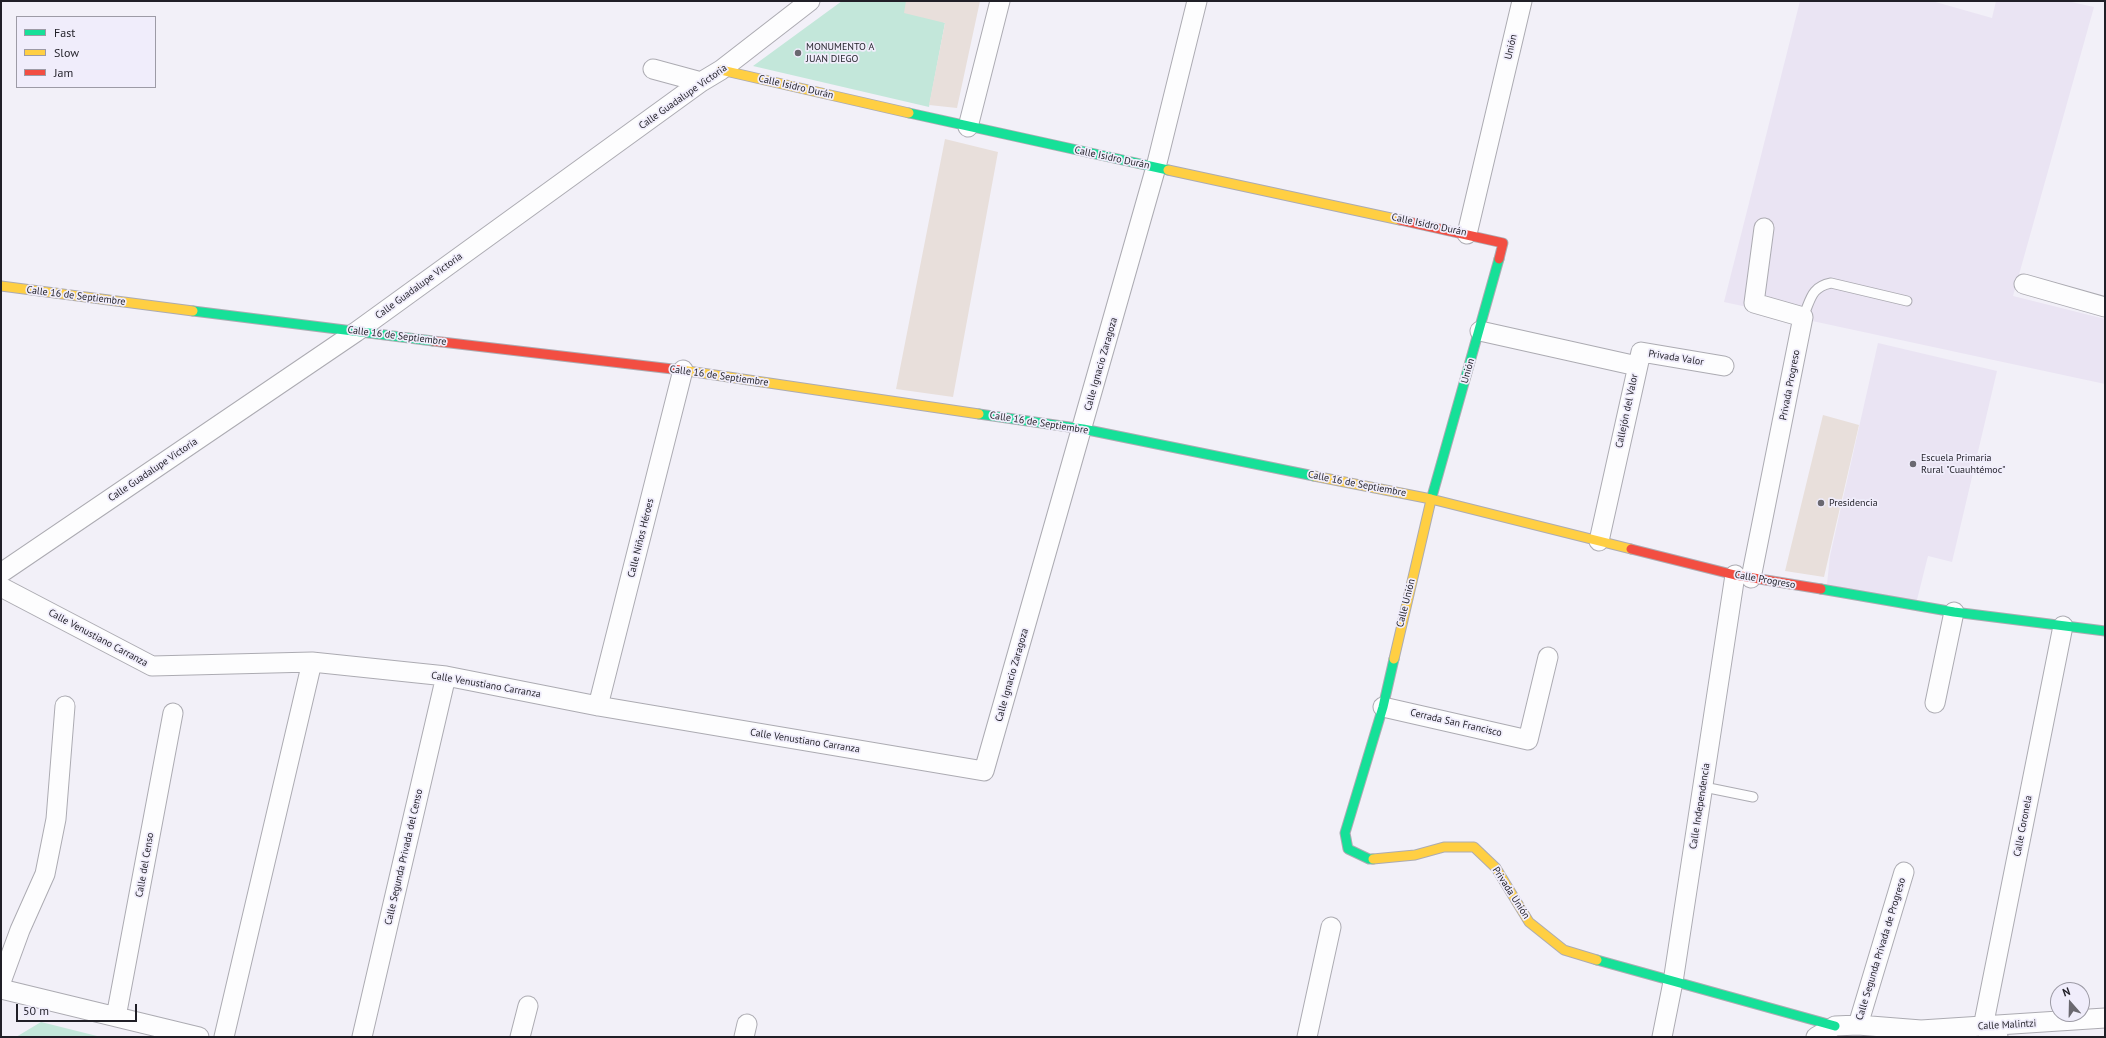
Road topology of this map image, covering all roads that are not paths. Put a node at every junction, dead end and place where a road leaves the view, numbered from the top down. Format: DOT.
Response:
graph roads {
  1 [pos="810,1"];
  2 [pos="1000,1"];
  3 [pos="1197,1"];
  4 [pos="1522,1"];
  5 [pos="652,69"];
  6 [pos="721,70"];
  7 [pos="701,82"];
  8 [pos="968,127"];
  9 [pos="1156,167"];
  10 [pos="1764,228"];
  11 [pos="1467,234"];
  12 [pos="1503,243"];
  13 [pos="2024,284"];
  14 [pos="1,286"];
  15 [pos="1907,301"];
  16 [pos="2105,307"];
  17 [pos="1803,317"];
  18 [pos="1480,331"];
  19 [pos="356,332"];
  20 [pos="1637,366"];
  21 [pos="1724,366"];
  22 [pos="683,370"];
  23 [pos="1083,429"];
  24 [pos="1431,499"];
  25 [pos="1599,541"];
  26 [pos="1,573"];
  27 [pos="1743,576"];
  28 [pos="1,587"];
  29 [pos="1954,612"];
  30 [pos="2063,626"];
  31 [pos="2105,631"];
  32 [pos="1548,657"];
  33 [pos="312,662"];
  34 [pos="446,676"];
  35 [pos="1935,702"];
  36 [pos="65,706"];
  37 [pos="598,706"];
  38 [pos="1383,707"];
  39 [pos="173,713"];
  40 [pos="984,771"];
  41 [pos="1704,786"];
  42 [pos="1753,796"];
  43 [pos="1904,872"];
  44 [pos="1331,927"];
  45 [pos="1,982"];
  46 [pos="1673,982"];
  47 [pos="1,989"];
  48 [pos="528,1006"];
  49 [pos="116,1017"];
  50 [pos="2105,1018"];
  51 [pos="1858,1025"];
  52 [pos="1835,1026"];
  53 [pos="1982,1027"];
  54 [pos="199,1037"];
  55 [pos="224,1037"];
  56 [pos="362,1037"];
  57 [pos="520,1037"];
  58 [pos="1307,1037"];
  59 [pos="1662,1037"];
  60 [pos="1816,1037"];
  61 [pos="1998,1037"];
  1 -- 6 [label="street, Calle Guadalupe Victoria"];
  2 -- 8 [label="street"];
  3 -- 9 [label="street, Calle Ignacio Zaragoza"];
  4 -- 11 [label="street, Unión"];
  5 -- 7 [label="street"];
  6 -- 7 [label="street, Calle Guadalupe Victoria"];
  6 -- 8 [label="street, Calle Isidro Durán"];
  7 -- 19 [label="street, Calle Guadalupe Victoria"];
  8 -- 9 [label="street, Calle Isidro Durán"];
  9 -- 11 [label="street, Calle Isidro Durán"];
  9 -- 23 [label="street, Calle Ignacio Zaragoza"];
  10 -- 17 [label="street"];
  11 -- 12 [label="street, Calle Isidro Durán"];
  12 -- 18 [label="street, Unión"];
  13 -- 16 [label="street"];
  14 -- 19 [label="street, Calle 16 de Septiembre"];
  15 -- 17 [label="lane"];
  17 -- 27 [label="street, Privada Progreso"];
  18 -- 20 [label="street, Callejón del Valor"];
  18 -- 24 [label="street, Unión"];
  19 -- 22 [label="street, Calle 16 de Septiembre"];
  19 -- 26 [label="street, Calle Guadalupe Victoria"];
  20 -- 21 [label="street, Privada Valor"];
  20 -- 25 [label="street, Callejón del Valor"];
  22 -- 23 [label="street, Calle 16 de Septiembre"];
  22 -- 37 [label="street, Calle Niños Héroes"];
  23 -- 24 [label="street, Calle 16 de Septiembre"];
  23 -- 40 [label="street, Calle Ignacio Zaragoza"];
  24 -- 25 [label="street, Calle Progreso"];
  24 -- 38 [label="street, Calle Unión"];
  25 -- 27 [label="street, Calle Progreso"];
  27 -- 29 [label="street, Calle Progreso"];
  27 -- 41 [label="street, Calle Independencia"];
  28 -- 33 [label="street, Calle Venustiano Carranza"];
  29 -- 30 [label="street, Calle Progreso"];
  29 -- 35 [label="street"];
  30 -- 31 [label="street, Calle Progreso"];
  30 -- 53 [label="street, Calle Coronela"];
  32 -- 38 [label="street, Cerrada San Francisco"];
  33 -- 34 [label="street, Calle Venustiano Carranza"];
  33 -- 55 [label="street"];
  34 -- 37 [label="street, Calle Venustiano Carranza"];
  34 -- 56 [label="street, Calle Segunda Privada del Censo"];
  36 -- 45 [label="street"];
  37 -- 40 [label="street, Calle Venustiano Carranza"];
  38 -- 46 [label="street, Privada Unión"];
  39 -- 49 [label="street, Calle del Censo"];
  41 -- 42 [label="lane"];
  41 -- 46 [label="street, Calle Independencia"];
  43 -- 51 [label="street, Calle Segunda Privada de Progreso"];
  44 -- 58 [label="street"];
  46 -- 52 [label="street"];
  46 -- 59 [label="street, Calle Independencia"];
  47 -- 49 [label="street"];
  48 -- 57 [label="street"];
  49 -- 54 [label="street"];
  50 -- 53 [label="street, Calle Malintzi"];
  51 -- 52 [label="street, Calle Malintzi"];
  51 -- 53 [label="street, Calle Malintzi"];
  52 -- 60 [label="street, Calle Malintzi"];
  53 -- 61 [label="street"];
}
